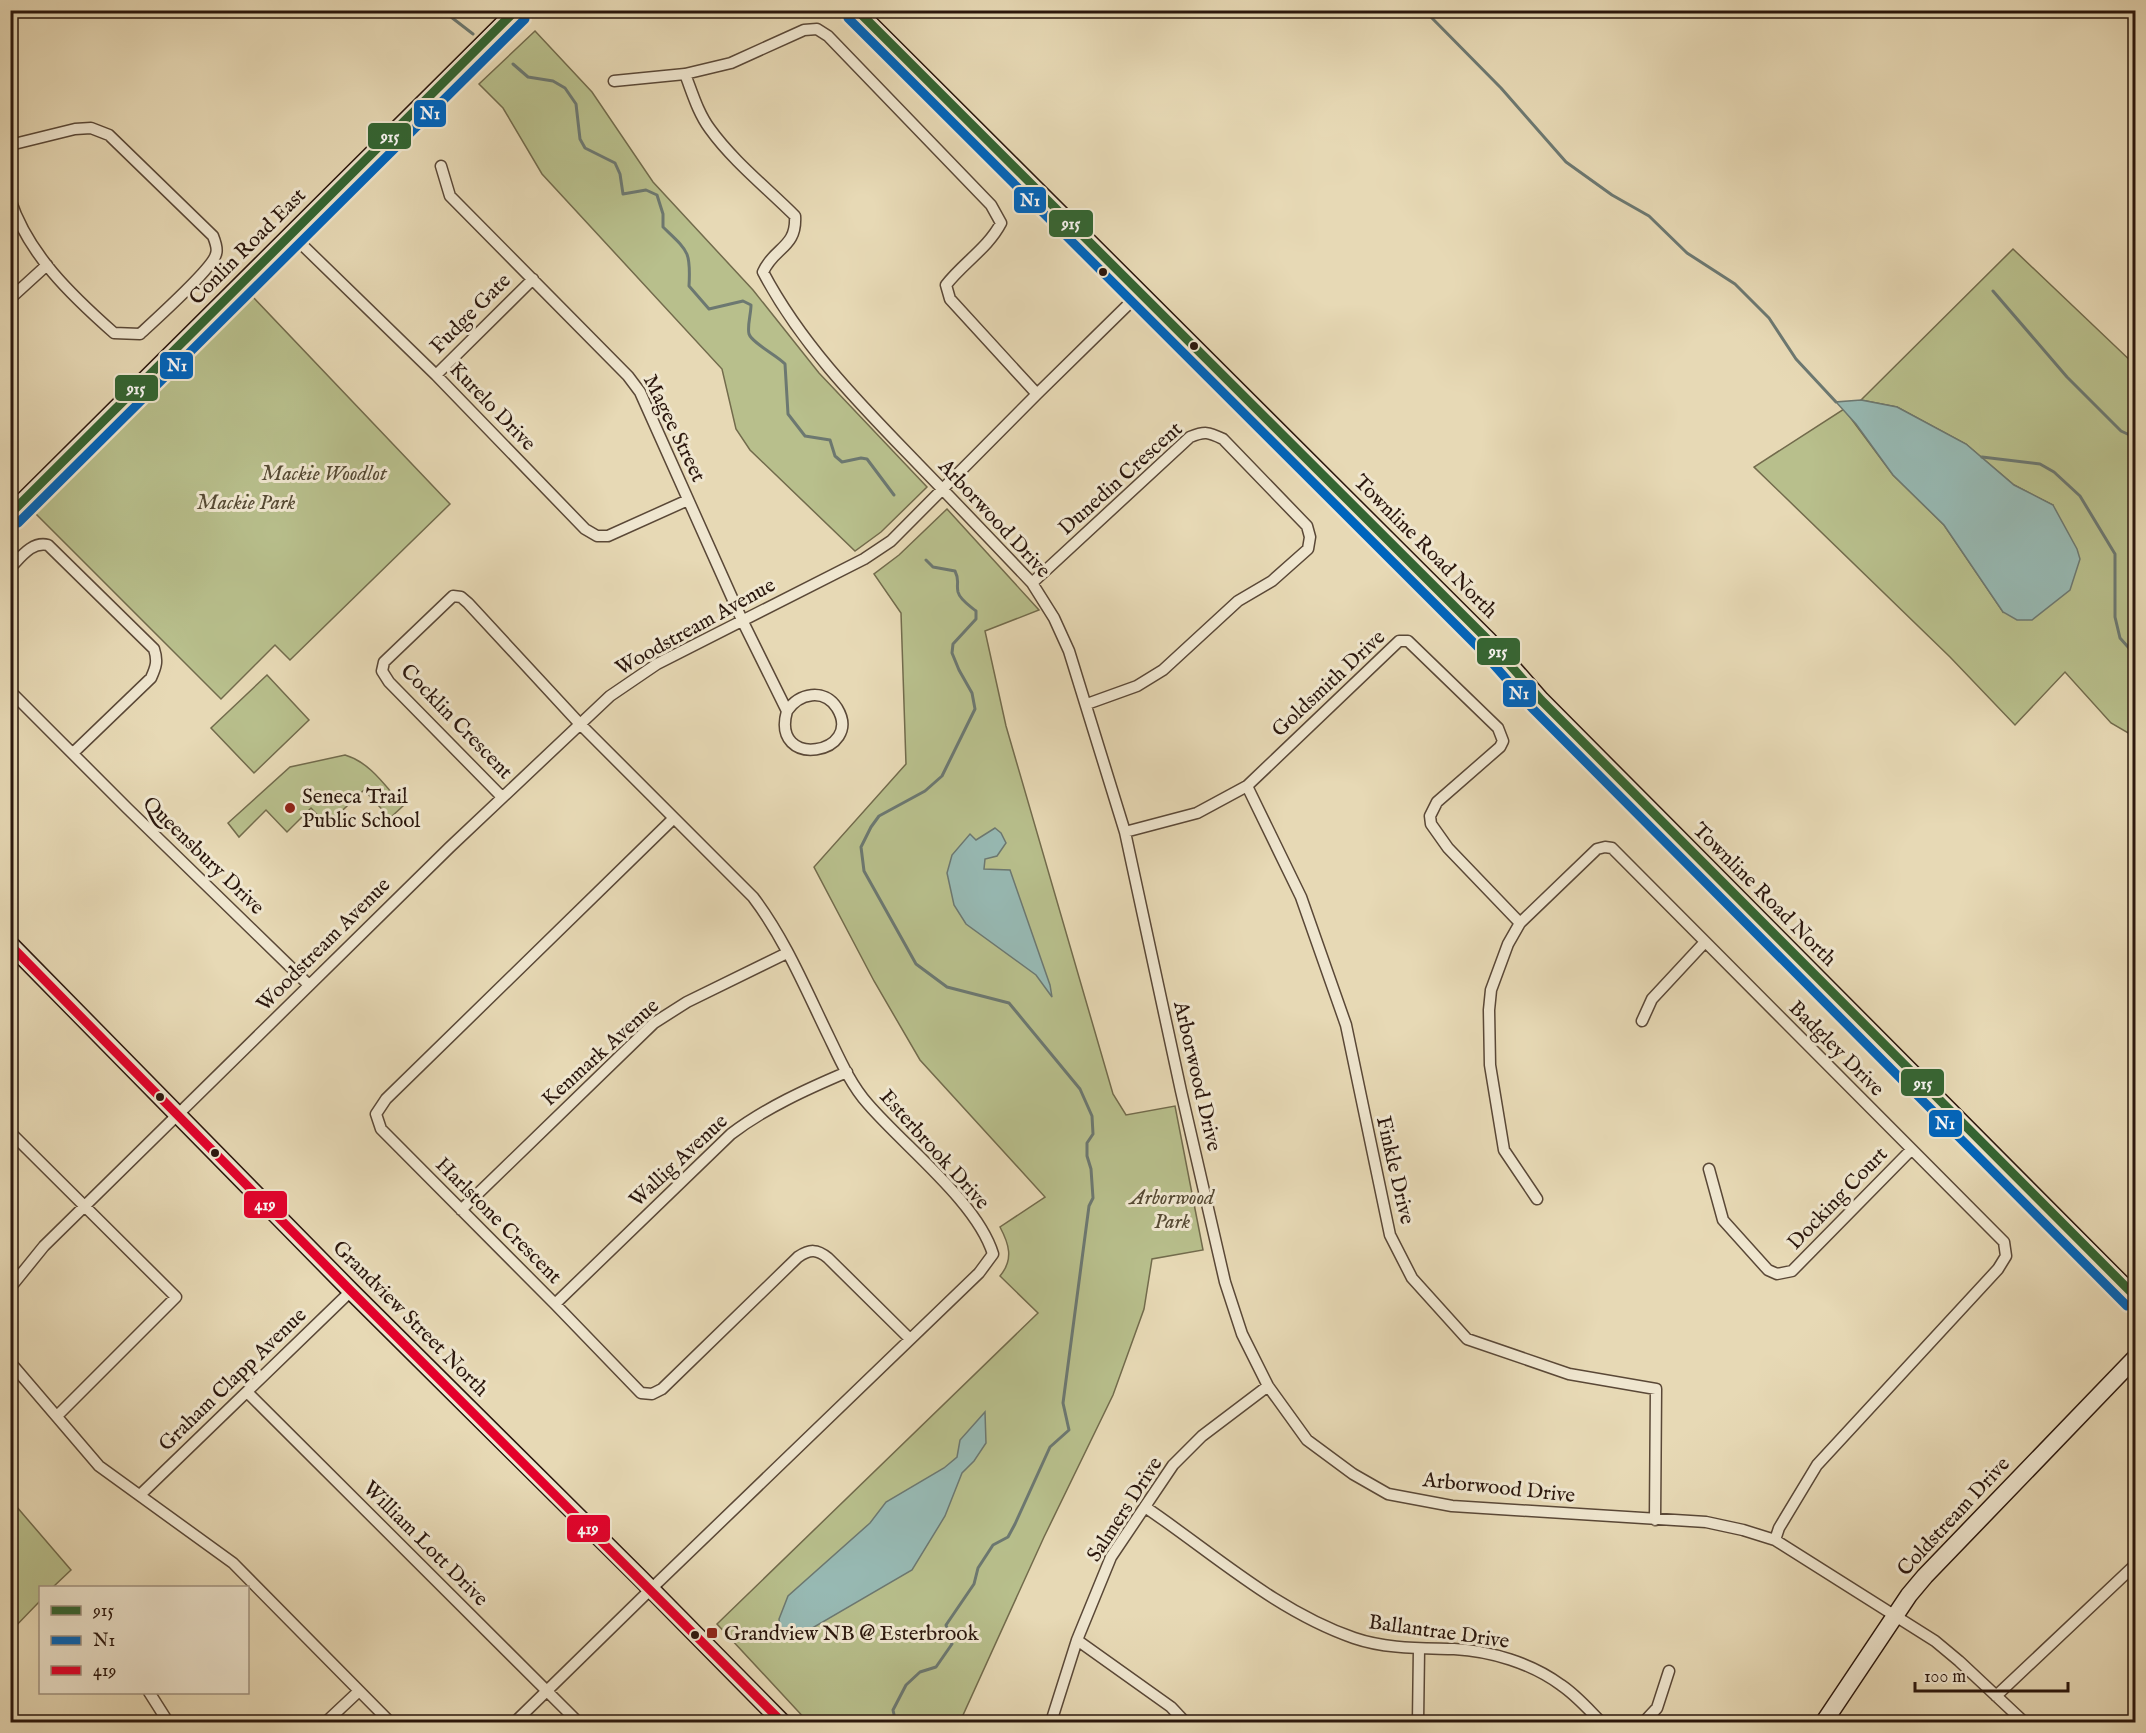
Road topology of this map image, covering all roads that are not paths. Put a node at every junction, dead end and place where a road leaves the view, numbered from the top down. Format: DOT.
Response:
graph roads {
  1 [pos="517,10"];
  2 [pos="855,10"];
  3 [pos="685,74"];
  4 [pos="614,81"];
  5 [pos="10,145"];
  6 [pos="441,166"];
  7 [pos="10,199"];
  8 [pos="291,234"];
  9 [pos="47,265"];
  10 [pos="532,279"];
  11 [pos="1140,293"];
  12 [pos="14,296"];
  13 [pos="436,375"];
  14 [pos="1037,394"];
  15 [pos="942,488"];
  16 [pos="688,500"];
  17 [pos="10,514"];
  18 [pos="10,568"];
  19 [pos="1032,583"];
  20 [pos="742,620"];
  21 [pos="10,691"];
  22 [pos="1087,705"];
  23 [pos="787,711"];
  24 [pos="579,723"];
  25 [pos="73,753"];
  26 [pos="1247,786"];
  27 [pos="502,797"];
  28 [pos="674,818"];
  29 [pos="1125,832"];
  30 [pos="1520,923"];
  31 [pos="1705,942"];
  32 [pos="10,944"];
  33 [pos="787,953"];
  34 [pos="309,985"];
  35 [pos="1642,1021"];
  36 [pos="846,1072"];
  37 [pos="179,1114"];
  38 [pos="10,1132"];
  39 [pos="1911,1150"];
  40 [pos="1709,1169"];
  41 [pos="1538,1199"];
  42 [pos="85,1206"];
  43 [pos="461,1210"];
  44 [pos="10,1288"];
  45 [pos="351,1291"];
  46 [pos="2136,1298"];
  47 [pos="555,1304"];
  48 [pos="910,1339"];
  49 [pos="2136,1357"];
  50 [pos="10,1362"];
  51 [pos="1268,1386"];
  52 [pos="247,1392"];
  53 [pos="57,1416"];
  54 [pos="140,1495"];
  55 [pos="1145,1507"];
  56 [pos="1655,1520"];
  57 [pos="1775,1540"];
  58 [pos="2136,1564"];
  59 [pos="651,1588"];
  60 [pos="1896,1615"];
  61 [pos="1077,1640"];
  62 [pos="1419,1649"];
  63 [pos="1669,1671"];
  64 [pos="359,1691"];
  65 [pos="547,1691"];
  66 [pos="149,1694"];
  67 [pos="1996,1696"];
  68 [pos="168,1722"];
  69 [pos="326,1722"];
  70 [pos="390,1722"];
  71 [pos="515,1722"];
  72 [pos="578,1722"];
  73 [pos="782,1722"];
  74 [pos="1051,1722"];
  75 [pos="1185,1722"];
  76 [pos="1418,1722"];
  77 [pos="1601,1722"];
  78 [pos="1644,1722"];
  79 [pos="1824,1722"];
  80 [pos="2024,1722"];
  1 -- 8 [label="street, Conlin Road East"];
  2 -- 11 [label="street, Townline Road North"];
  3 -- 4 [label="street"];
  3 -- 14 [label="street"];
  3 -- 15 [label="street, Arborwood Drive"];
  5 -- 9 [label="street"];
  6 -- 10 [label="street, Magee Street"];
  7 -- 9 [label="street"];
  8 -- 13 [label="street, Kurelo Drive"];
  8 -- 17 [label="street, Conlin Road East"];
  9 -- 12 [label="street"];
  10 -- 13 [label="street, Fudge Gate"];
  10 -- 16 [label="street, Magee Street"];
  11 -- 14 [label="street, Woodstream Avenue"];
  11 -- 46 [label="street, Townline Road North"];
  13 -- 16 [label="street, Kurelo Drive"];
  14 -- 15 [label="street, Woodstream Avenue"];
  15 -- 19 [label="street, Arborwood Drive"];
  15 -- 20 [label="street, Woodstream Avenue"];
  16 -- 20 [label="street, Magee Street"];
  18 -- 25 [label="street"];
  19 -- 22 [label="street, Arborwood Drive"];
  19 -- 22 [label="street, Dunedin Crescent"];
  20 -- 23 [label="street, Magee Street"];
  20 -- 24 [label="street, Woodstream Avenue"];
  21 -- 25 [label="street, Queensbury Drive"];
  22 -- 29 [label="street, Arborwood Drive"];
  23 -- 23 [label="street"];
  24 -- 27 [label="street, Woodstream Avenue"];
  24 -- 27 [label="street, Cocklin Crescent"];
  24 -- 28 [label="street, Esterbrook Drive"];
  25 -- 34 [label="street, Queensbury Drive"];
  26 -- 29 [label="street, Goldsmith Drive"];
  26 -- 30 [label="street, Goldsmith Drive"];
  26 -- 56 [label="street, Finkle Drive"];
  27 -- 34 [label="street, Woodstream Avenue"];
  28 -- 33 [label="street, Esterbrook Drive"];
  28 -- 43 [label="street, Harlstone Crescent"];
  29 -- 51 [label="street, Arborwood Drive"];
  30 -- 31 [label="street, Badgley Drive"];
  30 -- 41 [label="street"];
  31 -- 35 [label="street"];
  31 -- 39 [label="street, Badgley Drive"];
  32 -- 37 [label="street, Grandview Street North"];
  33 -- 36 [label="street, Esterbrook Drive"];
  33 -- 43 [label="street, Kenmark Avenue"];
  34 -- 37 [label="street, Woodstream Avenue"];
  36 -- 47 [label="street, Wallig Avenue"];
  36 -- 48 [label="street, Esterbrook Drive"];
  37 -- 42 [label="street, Woodstream Avenue"];
  37 -- 45 [label="street, Grandview Street North"];
  38 -- 42 [label="street"];
  39 -- 40 [label="street, Docking Court"];
  39 -- 57 [label="street, Badgley Drive"];
  42 -- 44 [label="street, Woodstream Avenue"];
  42 -- 53 [label="street"];
  43 -- 47 [label="street, Harlstone Crescent"];
  45 -- 52 [label="street, Graham Clapp Avenue"];
  45 -- 59 [label="street, Grandview Street North"];
  47 -- 48 [label="street, Harlstone Crescent"];
  48 -- 59 [label="street, Esterbrook Drive"];
  49 -- 60 [label="street, Coldstream Drive"];
  50 -- 53 [label="street"];
  51 -- 55 [label="street, Salmers Drive"];
  51 -- 56 [label="street, Arborwood Drive"];
  52 -- 54 [label="street, Graham Clapp Avenue"];
  52 -- 65 [label="street, William Lott Drive"];
  53 -- 54 [label="street"];
  54 -- 64 [label="street"];
  55 -- 61 [label="street, Salmers Drive"];
  55 -- 62 [label="street, Ballantrae Drive"];
  56 -- 57 [label="street, Arborwood Drive"];
  57 -- 60 [label="street, Arborwood Drive"];
  58 -- 67 [label="street"];
  59 -- 65 [label="street, Esterbrook Drive"];
  59 -- 73 [label="street, Grandview Street North"];
  60 -- 67 [label="street, Arborwood Drive"];
  60 -- 79 [label="street, Coldstream Drive"];
  61 -- 74 [label="street, Salmers Drive"];
  61 -- 75 [label="street"];
  62 -- 76 [label="street"];
  62 -- 77 [label="street, Ballantrae Drive"];
  63 -- 78 [label="street"];
  64 -- 69 [label="street"];
  64 -- 70 [label="street"];
  65 -- 71 [label="street, Esterbrook Drive"];
  65 -- 72 [label="street, William Lott Drive"];
  66 -- 68 [label="street"];
  67 -- 80 [label="street, Arborwood Drive"];
}
